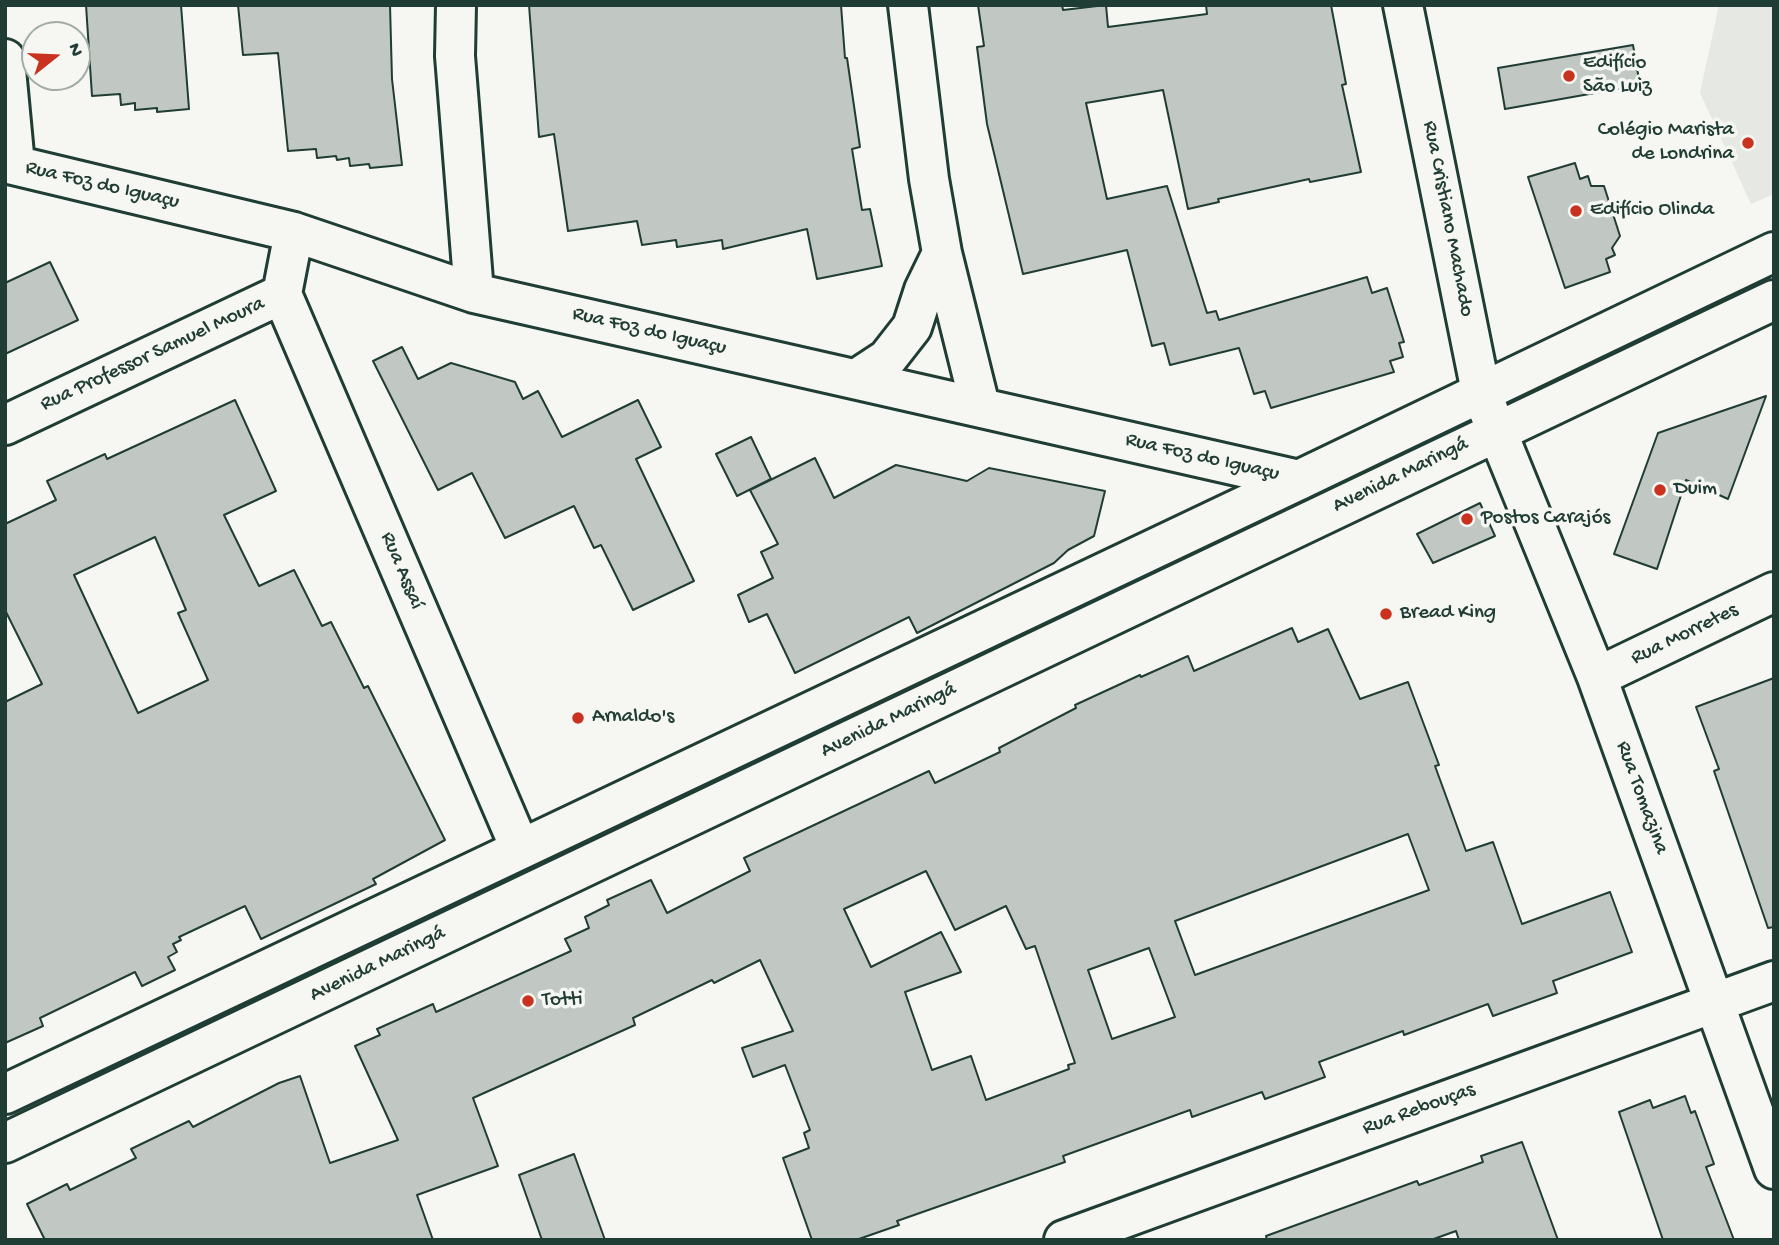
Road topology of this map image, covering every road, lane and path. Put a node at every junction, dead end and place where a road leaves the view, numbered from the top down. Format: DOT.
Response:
graph roads {
  1 [pos="456,5"];
  2 [pos="908,5"];
  3 [pos="1403,5"];
  4 [pos="5,59"];
  5 [pos="10,164"];
  6 [pos="294,232"];
  7 [pos="1774,252"];
  8 [pos="943,253"];
  9 [pos="474,293"];
  10 [pos="282,294"];
  11 [pos="1774,300"];
  12 [pos="858,378"];
  13 [pos="1481,392"];
  14 [pos="980,406"];
  15 [pos="5,425"];
  16 [pos="1497,431"];
  17 [pos="1299,480"];
  18 [pos="1774,592"];
  19 [pos="1597,677"];
  20 [pos="520,848"];
  21 [pos="1774,981"];
  22 [pos="1715,1002"];
  23 [pos="5,1094"];
  24 [pos="5,1143"];
  25 [pos="1774,1169"];
  26 [pos="1064,1240"];
  1 -- 9 [label="street"];
  2 -- 8 [label="street"];
  3 -- 13 [label="street, Rua Cristiano Machado"];
  4 -- 5 [label="street"];
  5 -- 6 [label="street, Rua Foz do Iguaçu"];
  6 -- 9 [label="street, Rua Foz do Iguaçu"];
  6 -- 10 [label="street, Rua Professor Samuel Moura"];
  7 -- 13 [label="street, Avenida Maringá"];
  8 -- 12 [label="street"];
  8 -- 14 [label="street"];
  9 -- 12 [label="street, Rua Foz do Iguaçu"];
  10 -- 15 [label="street, Rua Professor Samuel Moura"];
  10 -- 20 [label="street, Rua Assaí"];
  11 -- 16 [label="street, Avenida Maringá"];
  12 -- 14 [label="street, Rua Foz do Iguaçu"];
  13 -- 16 [label="street, Rua Cristiano Machado"];
  13 -- 17 [label="street, Avenida Maringá"];
  14 -- 17 [label="street, Rua Foz do Iguaçu"];
  16 -- 19 [label="street, Rua Tomazina"];
  16 -- 24 [label="street, Avenida Maringá"];
  17 -- 20 [label="street, Avenida Maringá"];
  18 -- 19 [label="street, Rua Morretes"];
  19 -- 22 [label="street, Rua Tomazina"];
  20 -- 23 [label="street, Avenida Maringá"];
  21 -- 22 [label="street, Rua Rebouças"];
  22 -- 25 [label="street, Rua Tomazina"];
  22 -- 26 [label="street, Rua Rebouças"];
}
